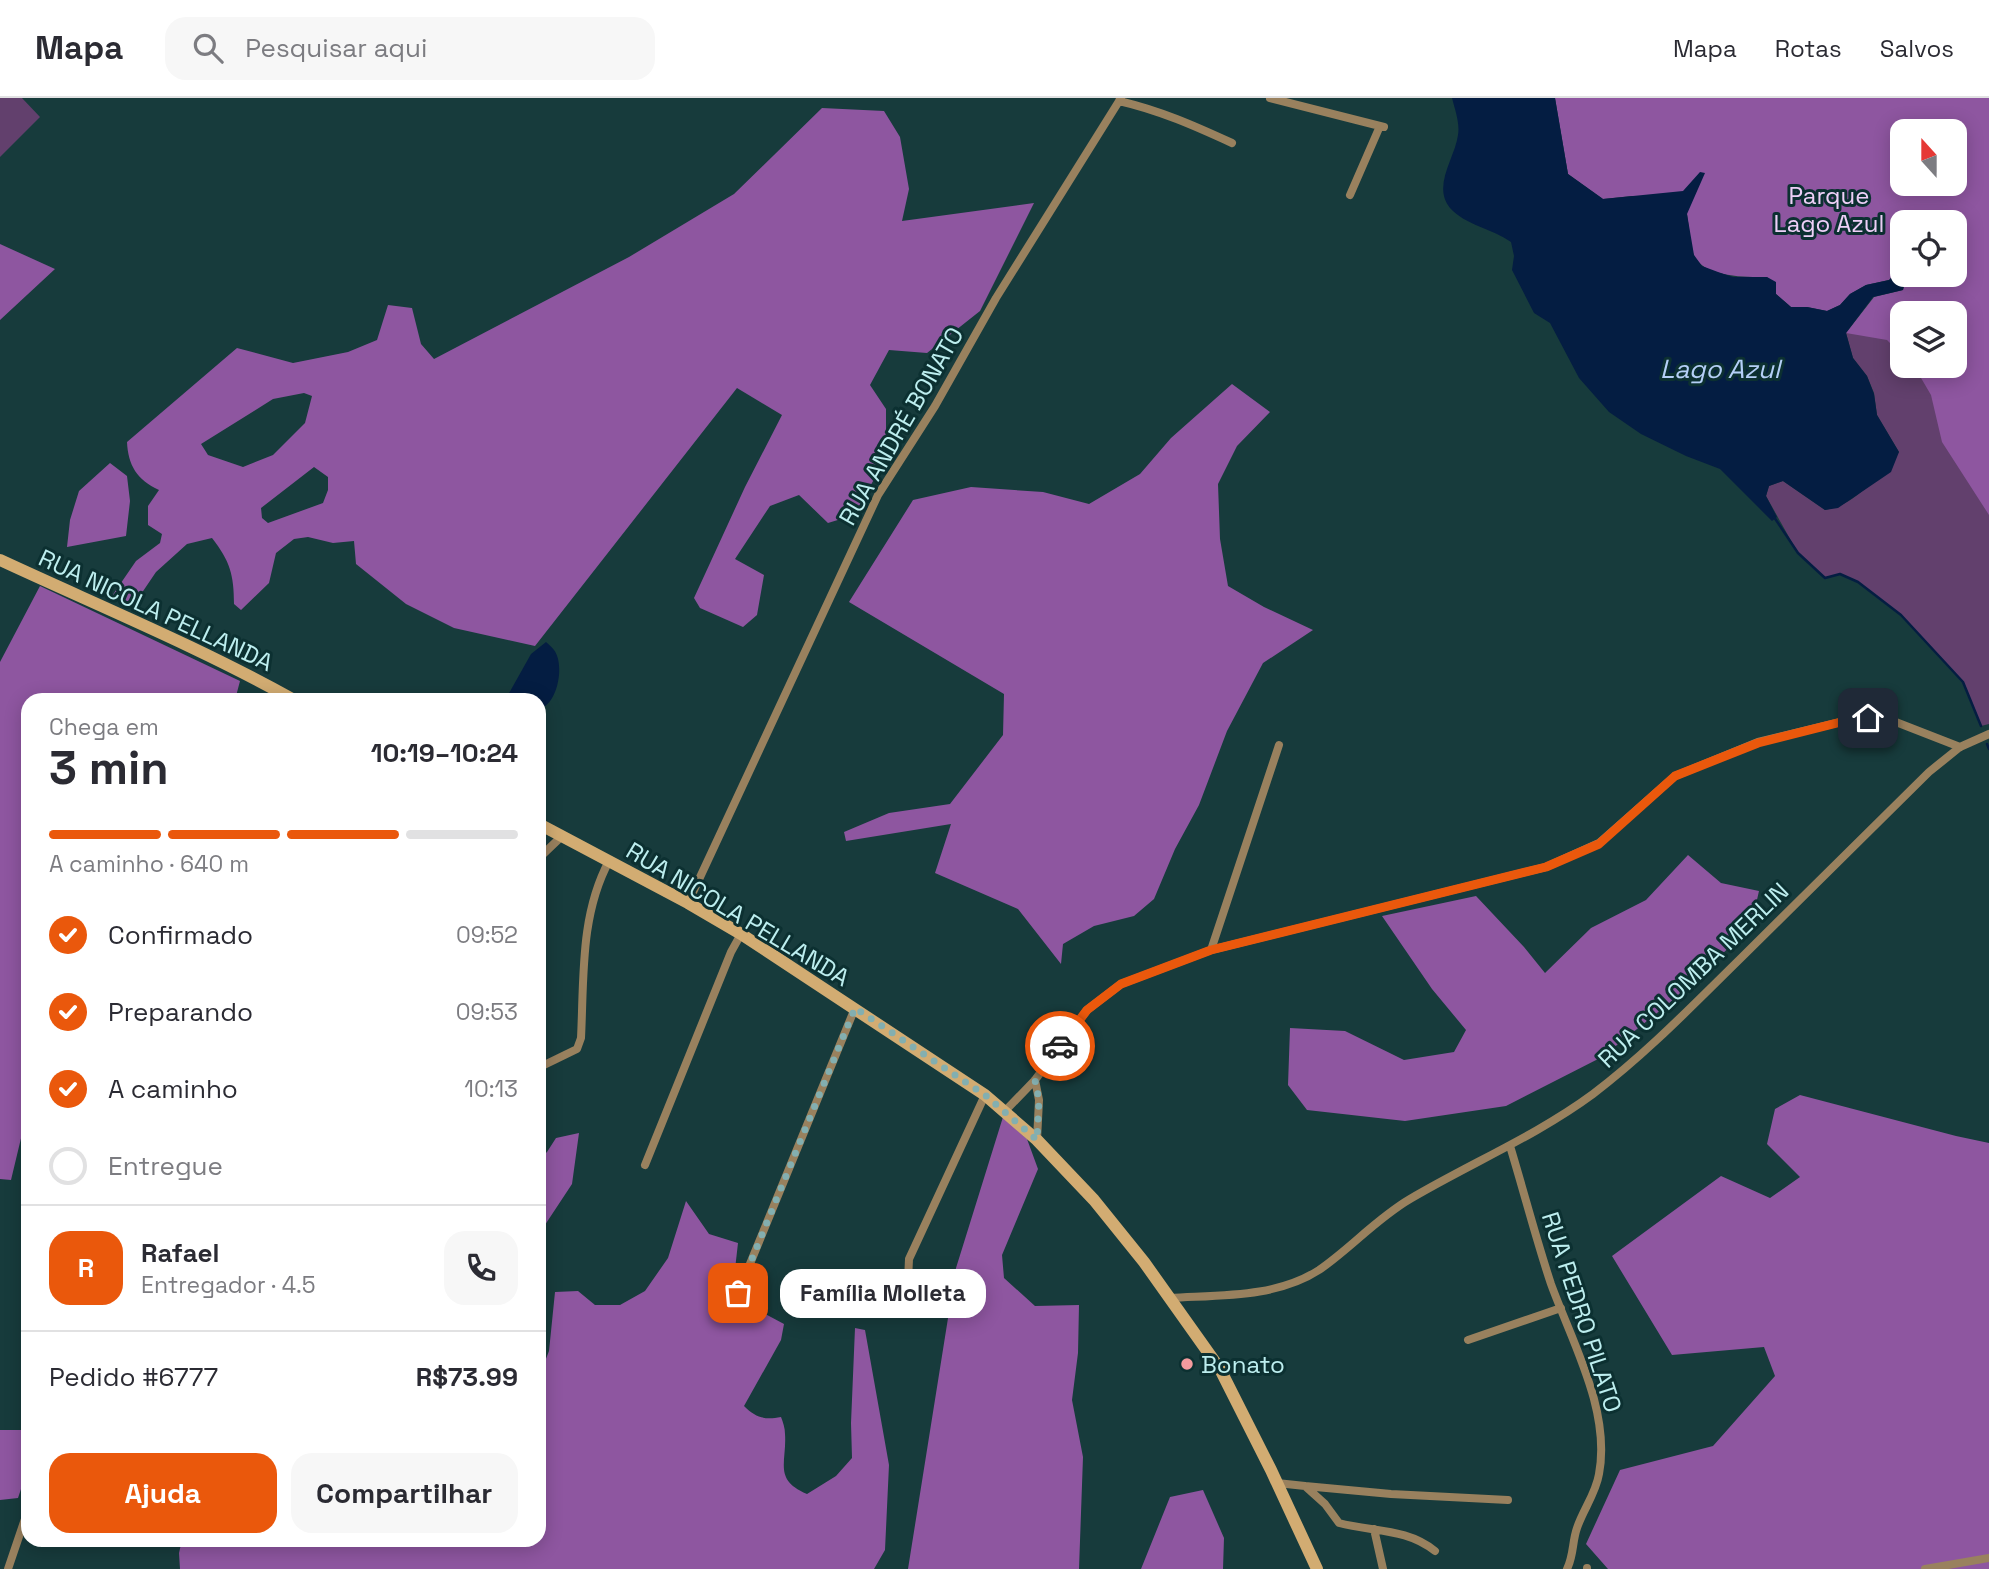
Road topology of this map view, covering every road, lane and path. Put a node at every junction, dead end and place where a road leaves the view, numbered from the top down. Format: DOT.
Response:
graph roads {
  1 [pos="1270,98"];
  2 [pos="1120,100"];
  3 [pos="1233,143"];
  4 [pos="1350,195"];
  5 [pos="0,560"];
  6 [pos="281,693"];
  7 [pos="1989,733"];
  8 [pos="1279,746"];
  9 [pos="1960,747"];
  10 [pos="546,828"];
  11 [pos="562,836"];
  12 [pos="546,851"];
  13 [pos="609,861"];
  14 [pos="688,903"];
  15 [pos="741,934"];
  16 [pos="1211,950"];
  17 [pos="855,1008"];
  18 [pos="546,1064"];
  19 [pos="1035,1080"];
  20 [pos="985,1095"];
  21 [pos="1005,1111"];
  22 [pos="1037,1140"];
  23 [pos="1510,1146"];
  24 [pos="645,1165"];
  25 [pos="738,1293"];
  26 [pos="1170,1298"];
  27 [pos="907,1303"];
  28 [pos="1561,1308"];
  29 [pos="1468,1340"];
  30 [pos="1277,1483"];
  31 [pos="1305,1486"];
  32 [pos="1508,1500"];
  33 [pos="1374,1529"];
  34 [pos="21,1531"];
  35 [pos="1435,1551"];
  36 [pos="1989,1558"];
  37 [pos="8,1569"];
  38 [pos="1317,1569"];
  39 [pos="1383,1569"];
  40 [pos="1567,1569"];
  41 [pos="1925,1569"];
  1 -- 4 [label="street"];
  2 -- 3 [label="street"];
  2 -- 14 [label="street, RUA ANDRÉ BONATO"];
  5 -- 6 [label="main road, RUA NICOLA PELLANDA"];
  7 -- 9 [label="street, RUA COLOMBA MERLIN"];
  8 -- 16 [label="street"];
  9 -- 16 [label="street"];
  9 -- 23 [label="street, RUA COLOMBA MERLIN"];
  10 -- 11 [label="main road, RUA NICOLA PELLANDA"];
  11 -- 12 [label="street"];
  11 -- 13 [label="main road, RUA NICOLA PELLANDA"];
  13 -- 14 [label="main road, RUA NICOLA PELLANDA"];
  13 -- 18 [label="street"];
  14 -- 15 [label="main road, RUA NICOLA PELLANDA"];
  15 -- 17 [label="main road, RUA NICOLA PELLANDA"];
  15 -- 24 [label="street"];
  16 -- 19 [label="street"];
  17 -- 20 [label="main road, RUA NICOLA PELLANDA"];
  17 -- 25 [label="street"];
  19 -- 21 [label="street"];
  19 -- 22 [label="street"];
  20 -- 21 [label="main road, RUA NICOLA PELLANDA"];
  20 -- 27 [label="street"];
  21 -- 22 [label="main road, RUA NICOLA PELLANDA"];
  22 -- 26 [label="main road, RUA NICOLA PELLANDA"];
  23 -- 26 [label="street, RUA COLOMBA MERLIN"];
  23 -- 28 [label="street, RUA PEDRO PILATO"];
  26 -- 30 [label="main road, RUA NICOLA PELLANDA"];
  28 -- 29 [label="street"];
  28 -- 40 [label="street, RUA PEDRO PILATO"];
  30 -- 31 [label="street"];
  30 -- 38 [label="main road, RUA NICOLA PELLANDA"];
  31 -- 32 [label="street"];
  31 -- 33 [label="street"];
  33 -- 35 [label="street"];
  33 -- 39 [label="street"];
  34 -- 37 [label="street"];
  36 -- 41 [label="street"];
}
